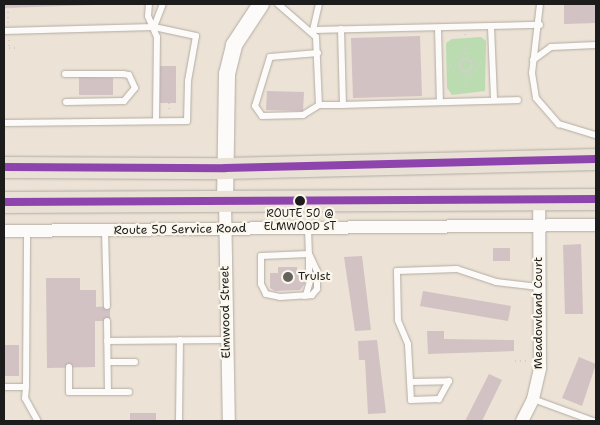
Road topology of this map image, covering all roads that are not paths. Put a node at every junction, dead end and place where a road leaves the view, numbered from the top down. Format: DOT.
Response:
graph roads {
  1 [pos="149,4"];
  2 [pos="163,4"];
  3 [pos="261,4"];
  4 [pos="278,4"];
  5 [pos="318,4"];
  6 [pos="540,4"];
  7 [pos="491,26"];
  8 [pos="540,26"];
  9 [pos="154,27"];
  10 [pos="438,28"];
  11 [pos="341,29"];
  12 [pos="312,30"];
  13 [pos="4,31"];
  14 [pos="596,45"];
  15 [pos="318,53"];
  16 [pos="533,60"];
  17 [pos="65,74"];
  18 [pos="494,100"];
  19 [pos="518,100"];
  20 [pos="66,102"];
  21 [pos="440,102"];
  22 [pos="319,105"];
  23 [pos="343,105"];
  24 [pos="156,121"];
  25 [pos="4,122"];
  26 [pos="596,135"];
  27 [pos="596,158"];
  28 [pos="4,167"];
  29 [pos="225,168"];
  30 [pos="596,199"];
  31 [pos="539,200"];
  32 [pos="4,202"];
  33 [pos="225,202"];
  34 [pos="538,225"];
  35 [pos="596,225"];
  36 [pos="308,228"];
  37 [pos="225,229"];
  38 [pos="4,231"];
  39 [pos="27,231"];
  40 [pos="105,231"];
  41 [pos="309,254"];
  42 [pos="310,273"];
  43 [pos="310,281"];
  44 [pos="539,287"];
  45 [pos="302,296"];
  46 [pos="107,306"];
  47 [pos="107,321"];
  48 [pos="180,340"];
  49 [pos="227,340"];
  50 [pos="107,341"];
  51 [pos="108,362"];
  52 [pos="135,362"];
  53 [pos="68,367"];
  54 [pos="410,382"];
  55 [pos="4,387"];
  56 [pos="26,387"];
  57 [pos="108,392"];
  58 [pos="129,392"];
  59 [pos="533,399"];
  60 [pos="38,421"];
  61 [pos="179,421"];
  62 [pos="229,421"];
  63 [pos="522,421"];
  64 [pos="593,421"];
  1 -- 9 [label="lane"];
  2 -- 9 [label="lane"];
  3 -- 29 [label="street"];
  4 -- 12 [label="lane"];
  5 -- 12 [label="lane"];
  6 -- 8 [label="lane"];
  7 -- 8 [label="lane"];
  7 -- 10 [label="lane"];
  7 -- 18 [label="lane"];
  8 -- 16 [label="lane"];
  9 -- 13 [label="lane"];
  9 -- 24 [label="lane"];
  9 -- 24 [label="lane"];
  10 -- 11 [label="lane"];
  10 -- 21 [label="lane"];
  11 -- 12 [label="lane"];
  11 -- 23 [label="lane"];
  12 -- 15 [label="lane"];
  14 -- 16 [label="lane"];
  15 -- 22 [label="lane"];
  15 -- 22 [label="lane"];
  16 -- 26 [label="lane"];
  17 -- 20 [label="lane"];
  18 -- 19 [label="lane"];
  18 -- 21 [label="lane"];
  21 -- 23 [label="lane"];
  22 -- 23 [label="lane"];
  24 -- 25 [label="lane"];
  27 -- 29 [label="highway"];
  28 -- 29 [label="highway"];
  29 -- 33 [label="street"];
  30 -- 31 [label="highway"];
  31 -- 33 [label="highway"];
  31 -- 34 [label="street, Meadowland Court"];
  32 -- 33 [label="highway"];
  33 -- 37 [label="street, Elmwood Street"];
  34 -- 35 [label="street, Route 50 Service Road"];
  34 -- 36 [label="street, Route 50 Service Road"];
  34 -- 44 [label="street, Meadowland Court"];
  36 -- 37 [label="street, Route 50 Service Road"];
  36 -- 41 [label="lane"];
  37 -- 40 [label="street, Route 50 Service Road"];
  37 -- 49 [label="street, Elmwood Street"];
  38 -- 39 [label="street, Route 50 Service Road"];
  39 -- 40 [label="street, Route 50 Service Road"];
  39 -- 56 [label="lane"];
  40 -- 46 [label="lane"];
  41 -- 42 [label="lane"];
  41 -- 45 [label="lane"];
  41 -- 45 [label="lane"];
  43 -- 45 [label="lane"];
  44 -- 54 [label="lane"];
  44 -- 59 [label="street, Meadowland Court"];
  47 -- 50 [label="lane"];
  48 -- 49 [label="lane"];
  48 -- 50 [label="lane"];
  48 -- 61 [label="lane"];
  49 -- 62 [label="street, Elmwood Street"];
  50 -- 51 [label="lane"];
  51 -- 52 [label="lane"];
  51 -- 57 [label="lane"];
  53 -- 57 [label="lane"];
  54 -- 54 [label="lane"];
  55 -- 56 [label="lane"];
  56 -- 60 [label="lane"];
  57 -- 58 [label="lane"];
  59 -- 63 [label="street, Meadowland Court"];
  59 -- 64 [label="lane"];
}
